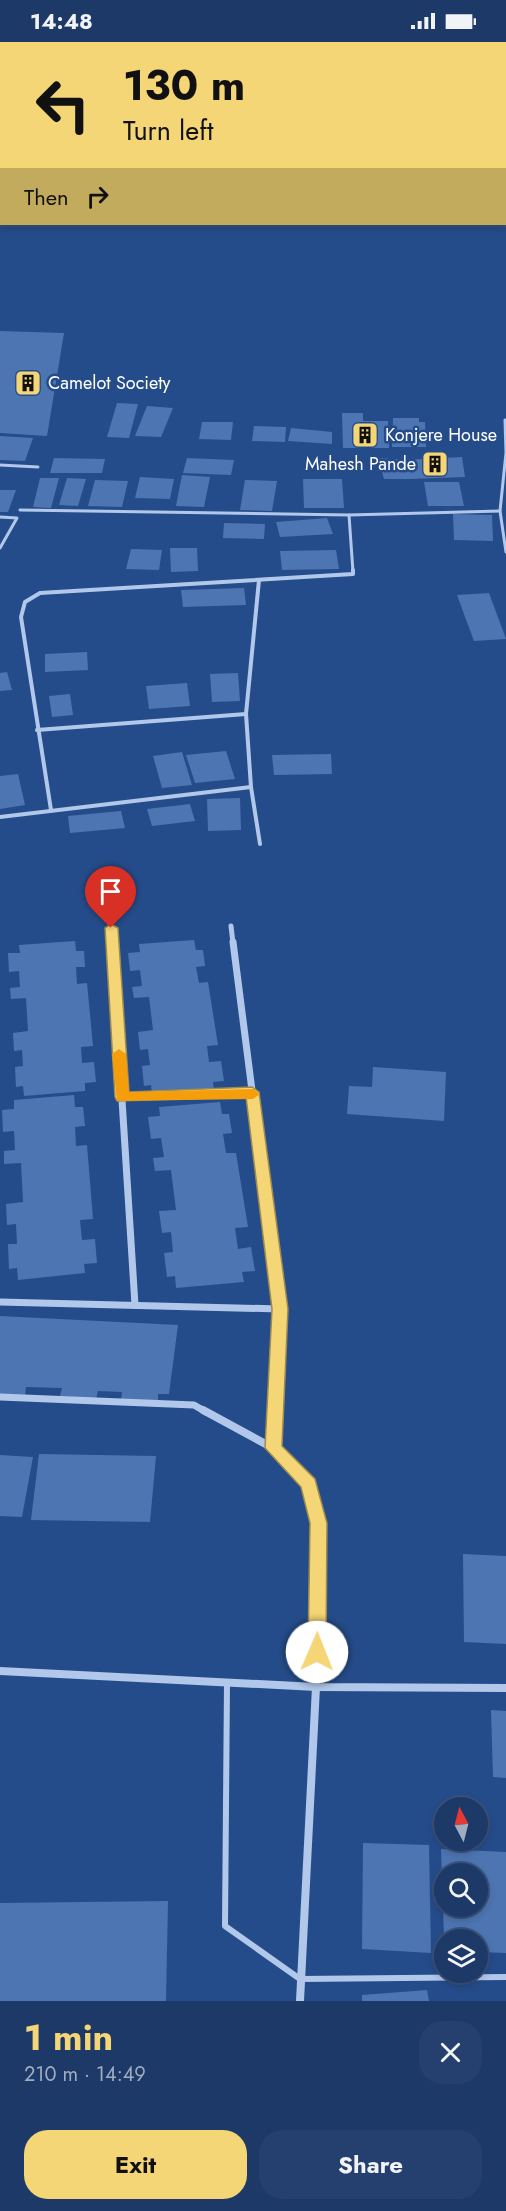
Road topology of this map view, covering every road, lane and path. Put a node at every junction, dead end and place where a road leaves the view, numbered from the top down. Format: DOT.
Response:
graph roads {
  1 [pos="506,420"];
  2 [pos="0,465"];
  3 [pos="38,466"];
  4 [pos="20,510"];
  5 [pos="500,511"];
  6 [pos="349,515"];
  7 [pos="0,517"];
  8 [pos="0,548"];
  9 [pos="506,552"];
  10 [pos="260,580"];
  11 [pos="246,714"];
  12 [pos="37,730"];
  13 [pos="251,787"];
  14 [pos="51,810"];
  15 [pos="0,817"];
  16 [pos="260,844"];
  17 [pos="231,926"];
  18 [pos="111,928"];
  19 [pos="252,1092"];
  20 [pos="122,1097"];
  21 [pos="0,1302"];
  22 [pos="135,1305"];
  23 [pos="280,1309"];
  24 [pos="0,1397"];
  25 [pos="273,1448"];
  26 [pos="0,1671"];
  27 [pos="227,1683"];
  28 [pos="316,1688"];
  29 [pos="506,1688"];
  30 [pos="506,1977"];
  31 [pos="300,1979"];
  32 [pos="300,2001"];
  1 -- 5 [label="lane"];
  2 -- 3 [label="lane"];
  4 -- 6 [label="lane"];
  5 -- 6 [label="lane"];
  5 -- 9 [label="lane"];
  6 -- 10 [label="lane"];
  7 -- 8 [label="lane"];
  10 -- 11 [label="lane"];
  10 -- 12 [label="lane"];
  11 -- 12 [label="lane"];
  11 -- 13 [label="lane"];
  12 -- 14 [label="lane"];
  13 -- 14 [label="lane"];
  13 -- 16 [label="lane"];
  14 -- 15 [label="lane"];
  17 -- 19 [label="street"];
  18 -- 20 [label="street"];
  19 -- 20 [label="street"];
  19 -- 23 [label="street"];
  20 -- 22 [label="street"];
  21 -- 22 [label="street"];
  22 -- 23 [label="street"];
  23 -- 25 [label="street"];
  24 -- 25 [label="street"];
  25 -- 28 [label="street"];
  26 -- 27 [label="street"];
  27 -- 28 [label="street"];
  27 -- 31 [label="lane"];
  28 -- 29 [label="street"];
  28 -- 31 [label="street"];
  30 -- 31 [label="lane"];
  31 -- 32 [label="street"];
}
